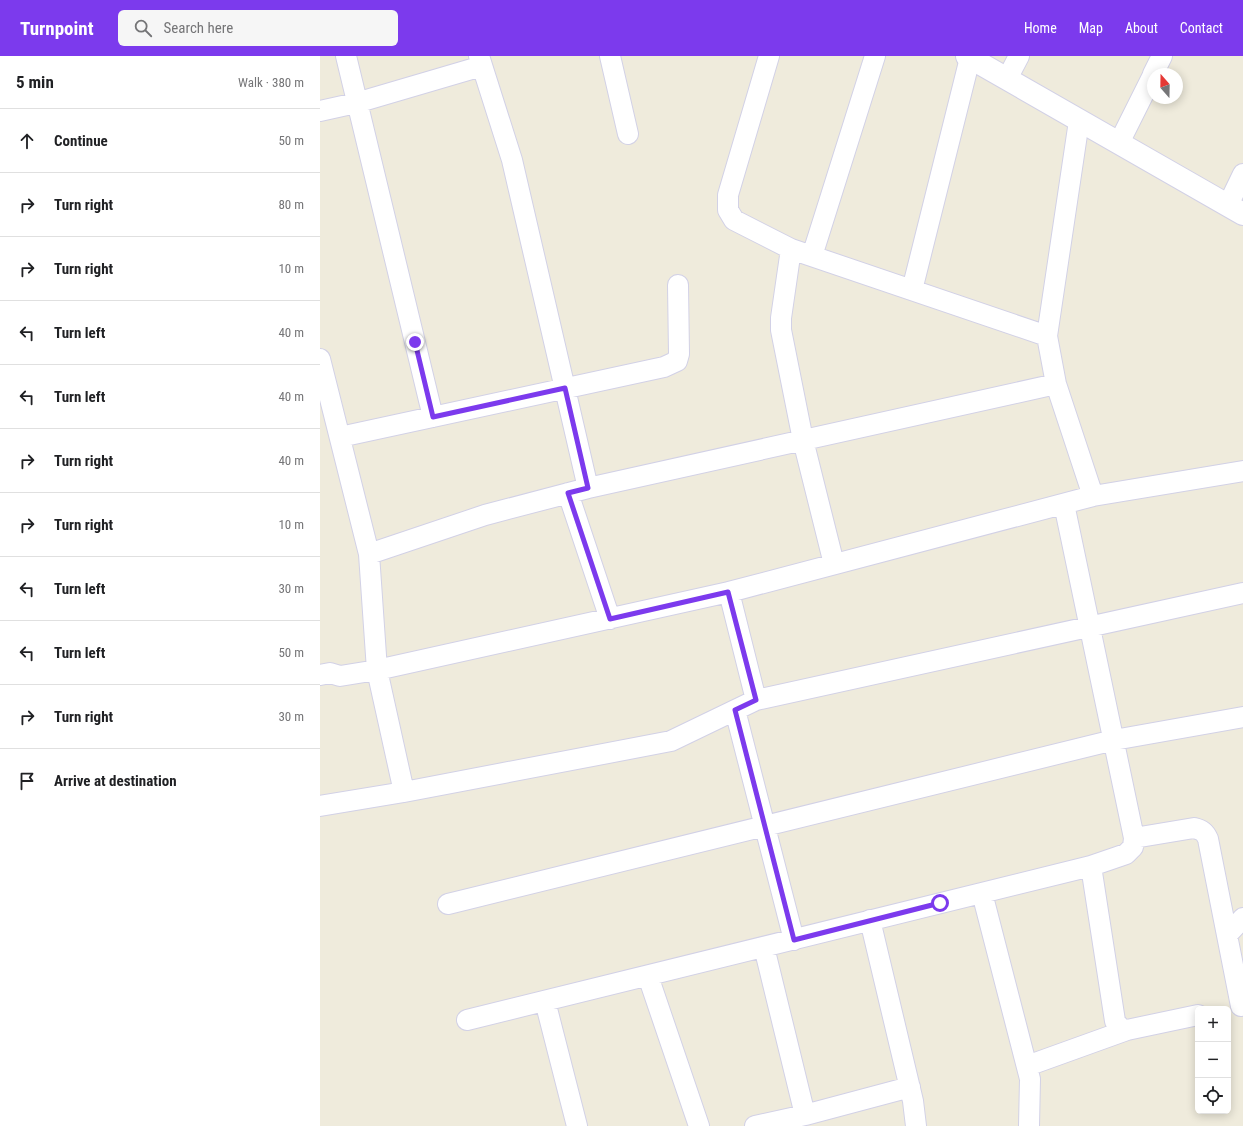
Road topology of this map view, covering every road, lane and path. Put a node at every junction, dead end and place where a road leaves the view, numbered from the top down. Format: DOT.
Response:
graph roads {
  1 [pos="346,56"];
  2 [pos="610,56"];
  3 [pos="769,56"];
  4 [pos="875,56"];
  5 [pos="1019,56"];
  6 [pos="1162,56"];
  7 [pos="968,57"];
  8 [pos="480,61"];
  9 [pos="1156,68"];
  10 [pos="1006,79"];
  11 [pos="1147,86"];
  12 [pos="356,103"];
  13 [pos="320,111"];
  14 [pos="1080,120"];
  15 [pos="628,134"];
  16 [pos="1119,143"];
  17 [pos="1243,174"];
  18 [pos="1235,210"];
  19 [pos="791,249"];
  20 [pos="812,256"];
  21 [pos="678,285"];
  22 [pos="912,290"];
  23 [pos="1046,336"];
  24 [pos="321,366"];
  25 [pos="1056,384"];
  26 [pos="565,388"];
  27 [pos="433,417"];
  28 [pos="340,437"];
  29 [pos="803,440"];
  30 [pos="1243,470"];
  31 [pos="588,488"];
  32 [pos="568,493"];
  33 [pos="1093,496"];
  34 [pos="1064,504"];
  35 [pos="369,554"];
  36 [pos="834,564"];
  37 [pos="728,592"];
  38 [pos="1243,593"];
  39 [pos="610,619"];
  40 [pos="1090,626"];
  41 [pos="377,670"];
  42 [pos="320,675"];
  43 [pos="756,700"];
  44 [pos="735,710"];
  45 [pos="1243,717"];
  46 [pos="1114,740"];
  47 [pos="404,792"];
  48 [pos="320,806"];
  49 [pos="765,825"];
  50 [pos="1134,838"];
  51 [pos="1091,866"];
  52 [pos="982,893"];
  53 [pos="448,904"];
  54 [pos="1243,918"];
  55 [pos="870,920"];
  56 [pos="1227,935"];
  57 [pos="794,940"];
  58 [pos="764,947"];
  59 [pos="648,976"];
  60 [pos="545,1001"];
  61 [pos="1236,1006"];
  62 [pos="1195,1016"];
  63 [pos="467,1020"];
  64 [pos="1127,1030"];
  65 [pos="1026,1066"];
  66 [pos="910,1087"];
  67 [pos="805,1114"];
  68 [pos="576,1126"];
  69 [pos="699,1126"];
  70 [pos="755,1126"];
  71 [pos="916,1126"];
  72 [pos="1029,1126"];
  1 -- 12 [label="street"];
  2 -- 15 [label="street"];
  3 -- 19 [label="street"];
  4 -- 20 [label="street"];
  5 -- 10 [label="street"];
  6 -- 9 [label="street"];
  7 -- 10 [label="main road"];
  7 -- 22 [label="street"];
  8 -- 12 [label="street"];
  8 -- 26 [label="street"];
  10 -- 14 [label="main road"];
  11 -- 16 [label="street"];
  12 -- 13 [label="street"];
  12 -- 27 [label="street"];
  14 -- 16 [label="main road"];
  14 -- 23 [label="street"];
  16 -- 18 [label="main road"];
  17 -- 18 [label="street"];
  19 -- 20 [label="street"];
  19 -- 29 [label="street"];
  20 -- 22 [label="street"];
  21 -- 26 [label="street"];
  22 -- 23 [label="street"];
  23 -- 25 [label="street"];
  24 -- 28 [label="street"];
  25 -- 29 [label="street"];
  25 -- 33 [label="street"];
  26 -- 27 [label="street"];
  26 -- 31 [label="street"];
  27 -- 28 [label="street"];
  28 -- 35 [label="street"];
  29 -- 31 [label="street"];
  29 -- 36 [label="street"];
  30 -- 33 [label="street"];
  31 -- 32 [label="street"];
  32 -- 35 [label="street"];
  32 -- 39 [label="street"];
  33 -- 34 [label="street"];
  34 -- 36 [label="street"];
  34 -- 40 [label="street"];
  35 -- 41 [label="street"];
  36 -- 37 [label="street"];
  37 -- 39 [label="street"];
  37 -- 43 [label="street"];
  38 -- 40 [label="street"];
  39 -- 41 [label="street"];
  40 -- 43 [label="street"];
  40 -- 46 [label="street"];
  41 -- 42 [label="street"];
  41 -- 47 [label="street"];
  43 -- 44 [label="street"];
  44 -- 47 [label="street"];
  44 -- 49 [label="street"];
  45 -- 46 [label="street"];
  46 -- 49 [label="street"];
  46 -- 50 [label="street"];
  47 -- 48 [label="street"];
  49 -- 53 [label="street"];
  49 -- 57 [label="street"];
  50 -- 51 [label="street"];
  50 -- 56 [label="street"];
  51 -- 52 [label="street"];
  51 -- 64 [label="street"];
  52 -- 55 [label="street"];
  52 -- 65 [label="street"];
  54 -- 56 [label="street"];
  55 -- 57 [label="street"];
  55 -- 66 [label="street"];
  56 -- 61 [label="street"];
  57 -- 58 [label="street"];
  58 -- 59 [label="street"];
  58 -- 67 [label="street"];
  59 -- 60 [label="street"];
  59 -- 69 [label="street"];
  60 -- 63 [label="street"];
  60 -- 68 [label="street"];
  62 -- 64 [label="street"];
  64 -- 65 [label="street"];
  65 -- 72 [label="street"];
  66 -- 67 [label="street"];
  66 -- 71 [label="street"];
  67 -- 70 [label="street"];
}
